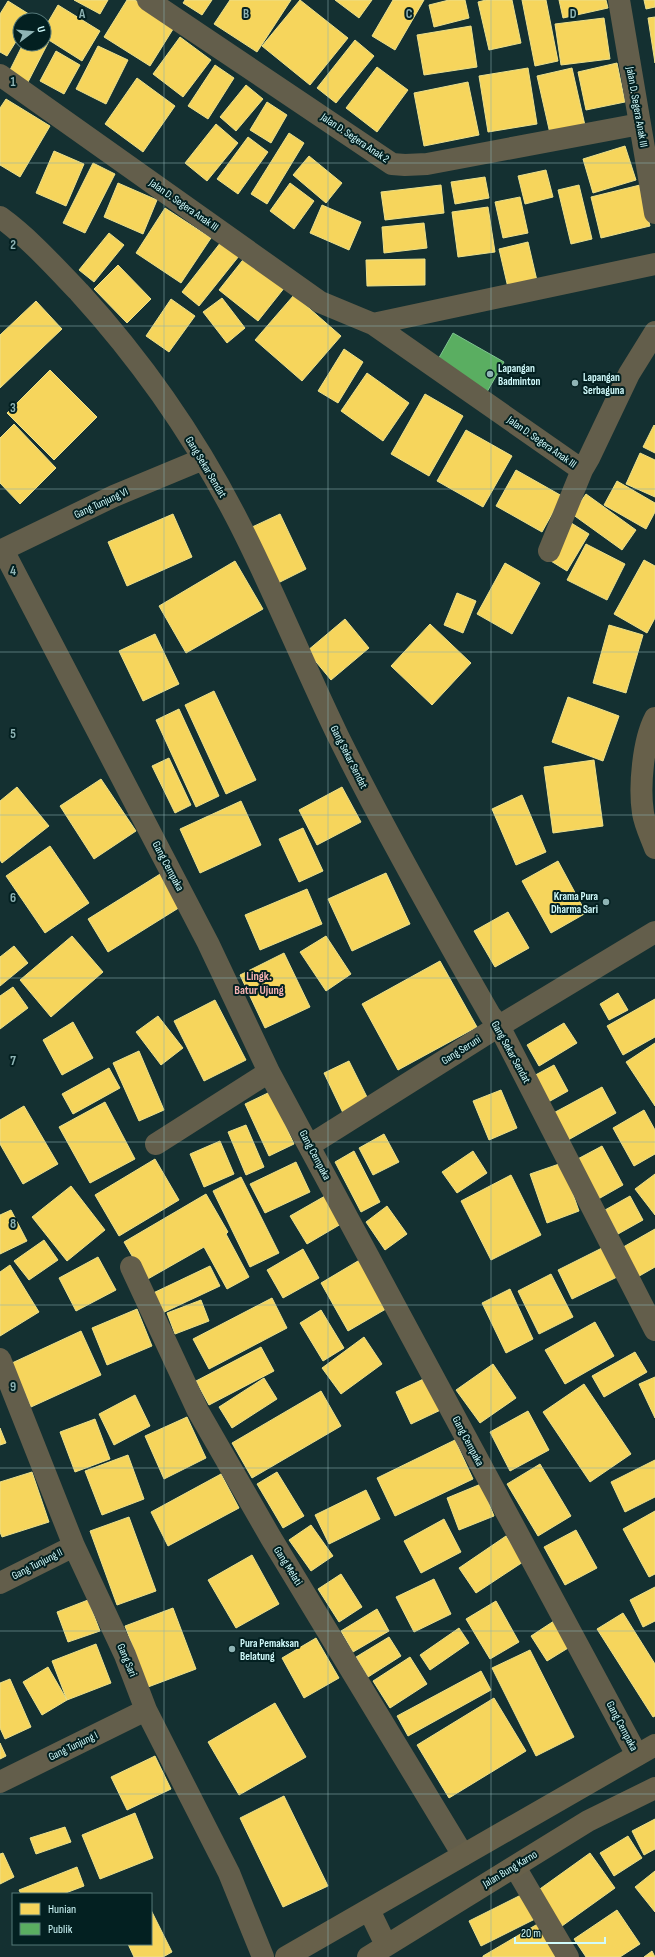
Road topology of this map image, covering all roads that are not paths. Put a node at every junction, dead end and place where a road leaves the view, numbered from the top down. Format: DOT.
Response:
graph roads {
  1 [pos="148,0"];
  2 [pos="619,0"];
  3 [pos="0,75"];
  4 [pos="640,124"];
  5 [pos="655,213"];
  6 [pos="0,217"];
  7 [pos="655,264"];
  8 [pos="373,324"];
  9 [pos="655,332"];
  10 [pos="203,459"];
  11 [pos="582,470"];
  12 [pos="1,551"];
  13 [pos="549,551"];
  14 [pos="654,725"];
  15 [pos="655,848"];
  16 [pos="655,932"];
  17 [pos="499,1026"];
  18 [pos="270,1072"];
  19 [pos="156,1144"];
  20 [pos="310,1145"];
  21 [pos="130,1267"];
  22 [pos="655,1330"];
  23 [pos="2,1368"];
  24 [pos="74,1546"];
  25 [pos="0,1583"];
  26 [pos="146,1710"];
  27 [pos="646,1750"];
  28 [pos="0,1782"];
  29 [pos="655,1788"];
  30 [pos="464,1855"];
  31 [pos="515,1867"];
  32 [pos="369,1910"];
  33 [pos="386,1945"];
  34 [pos="262,1957"];
  35 [pos="286,1957"];
  36 [pos="368,1957"];
  37 [pos="568,1957"];
  1 -- 4 [label="street, Jalan D. Segera Anak 2"];
  2 -- 4 [label="street, Jalan D. Segera Anak III"];
  3 -- 8 [label="street, Jalan D. Segera Anak III"];
  4 -- 5 [label="street, Jalan D. Segera Anak III"];
  6 -- 10 [label="street, Gang Sekar Sendat"];
  7 -- 8 [label="street"];
  8 -- 11 [label="street, Jalan D. Segera Anak III"];
  9 -- 11 [label="street, Jalan D. Segera Anak III"];
  10 -- 12 [label="street, Gang Tunjung VI"];
  10 -- 17 [label="street, Gang Sekar Sendat"];
  11 -- 13 [label="street"];
  12 -- 18 [label="street, Gang Cempaka"];
  14 -- 15 [label="main road"];
  16 -- 17 [label="street, Gang Seruni"];
  17 -- 20 [label="street, Gang Seruni"];
  17 -- 22 [label="street, Gang Sekar Sendat"];
  18 -- 19 [label="street"];
  18 -- 20 [label="street, Gang Cempaka"];
  20 -- 27 [label="street, Gang Cempaka"];
  21 -- 30 [label="street, Gang Melati"];
  23 -- 24 [label="street, Gang Sari"];
  24 -- 25 [label="street, Gang Tunjung II"];
  24 -- 26 [label="street, Gang Sari"];
  26 -- 28 [label="street, Gang Tunjung I"];
  26 -- 34 [label="street, Gang Sari"];
  27 -- 30 [label="main road"];
  29 -- 31 [label="main road, Jalan Bung Karno"];
  30 -- 32 [label="main road"];
  31 -- 33 [label="main road, Jalan Bung Karno"];
  31 -- 37 [label="street"];
  32 -- 33 [label="main road"];
  32 -- 35 [label="main road"];
  33 -- 36 [label="main road, Jalan Bung Karno"];
}
